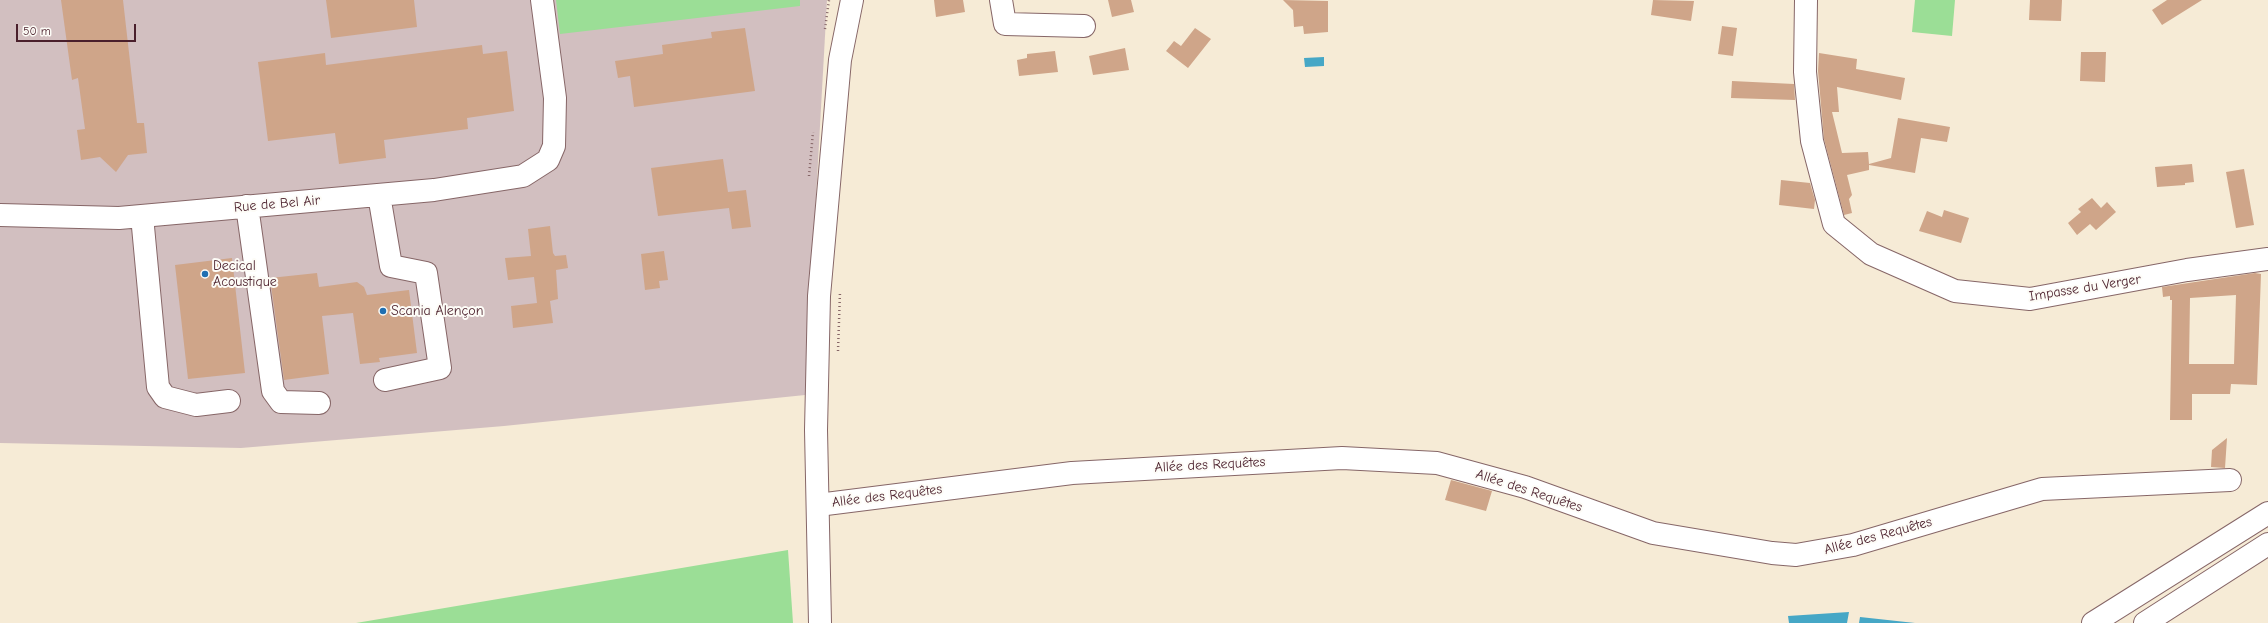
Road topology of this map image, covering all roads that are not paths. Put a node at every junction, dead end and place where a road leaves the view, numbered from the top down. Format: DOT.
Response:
graph roads {
  1 [pos="542,0"];
  2 [pos="839,0"];
  3 [pos="852,0"];
  4 [pos="1001,0"];
  5 [pos="1806,0"];
  6 [pos="1084,26"];
  7 [pos="840,60"];
  8 [pos="379,195"];
  9 [pos="247,206"];
  10 [pos="0,215"];
  11 [pos="142,216"];
  12 [pos="2268,259"];
  13 [pos="386,380"];
  14 [pos="229,401"];
  15 [pos="320,403"];
  16 [pos="2230,480"];
  17 [pos="818,505"];
  18 [pos="2268,513"];
  19 [pos="2268,544"];
  20 [pos="820,623"];
  21 [pos="2093,623"];
  22 [pos="2145,623"];
  1 -- 8 [label="main road, Rue de Bel Air"];
  2 -- 7 [label="main road"];
  3 -- 7 [label="main road"];
  4 -- 6 [label="main road"];
  5 -- 12 [label="main road, Impasse du Verger"];
  7 -- 17 [label="main road"];
  8 -- 9 [label="main road, Rue de Bel Air"];
  8 -- 13 [label="main road"];
  9 -- 11 [label="main road, Rue de Bel Air"];
  9 -- 15 [label="main road"];
  10 -- 11 [label="main road, Rue de Bel Air"];
  11 -- 14 [label="main road"];
  16 -- 17 [label="main road, Allée des Requêtes"];
  17 -- 20 [label="main road"];
  18 -- 21 [label="main road"];
  19 -- 22 [label="main road"];
}
